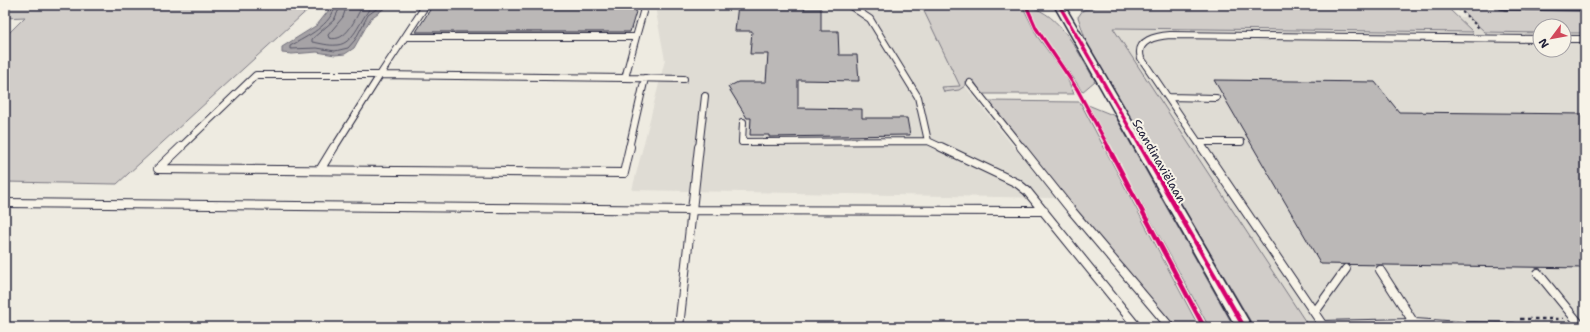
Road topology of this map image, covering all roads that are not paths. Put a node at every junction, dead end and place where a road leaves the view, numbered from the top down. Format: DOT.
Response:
graph roads {
  1 [pos="426,5"];
  2 [pos="645,5"];
  3 [pos="849,5"];
  4 [pos="1059,5"];
  5 [pos="1506,5"];
  6 [pos="1585,6"];
  7 [pos="405,37"];
  8 [pos="636,38"];
  9 [pos="1532,39"];
  10 [pos="1572,39"];
  11 [pos="1585,39"];
  12 [pos="380,75"];
  13 [pos="625,78"];
  14 [pos="645,78"];
  15 [pos="684,79"];
  16 [pos="970,83"];
  17 [pos="705,96"];
  18 [pos="1168,97"];
  19 [pos="1216,98"];
  20 [pos="743,122"];
  21 [pos="928,141"];
  22 [pos="1198,142"];
  23 [pos="1241,142"];
  24 [pos="320,170"];
  25 [pos="5,203"];
  26 [pos="692,210"];
  27 [pos="1044,211"];
  28 [pos="1346,269"];
  29 [pos="1380,270"];
  30 [pos="1538,273"];
  31 [pos="1315,312"];
  32 [pos="1414,323"];
  33 [pos="1324,326"];
  34 [pos="1463,326"];
  35 [pos="679,327"];
  36 [pos="1137,327"];
  37 [pos="1170,327"];
  38 [pos="1244,327"];
  39 [pos="1513,327"];
  40 [pos="1582,327"];
  1 -- 7 [label="lane"];
  2 -- 8 [label="lane"];
  3 -- 21 [label="lane"];
  4 -- 38 [label="street, Scandinaviëlaan"];
  5 -- 6 [label="street"];
  7 -- 8 [label="lane"];
  7 -- 12 [label="lane"];
  8 -- 13 [label="lane"];
  9 -- 18 [label="lane"];
  10 -- 11 [label="lane"];
  12 -- 13 [label="lane"];
  12 -- 24 [label="lane"];
  12 -- 24 [label="lane"];
  13 -- 14 [label="lane"];
  14 -- 15 [label="lane"];
  14 -- 24 [label="lane"];
  16 -- 37 [label="lane"];
  17 -- 26 [label="lane"];
  18 -- 19 [label="lane"];
  18 -- 22 [label="lane"];
  20 -- 21 [label="lane"];
  21 -- 27 [label="lane"];
  22 -- 23 [label="lane"];
  22 -- 31 [label="lane"];
  25 -- 26 [label="lane"];
  26 -- 27 [label="lane"];
  26 -- 35 [label="lane"];
  27 -- 36 [label="lane"];
  28 -- 31 [label="lane"];
  29 -- 32 [label="lane"];
  30 -- 40 [label="lane"];
  31 -- 33 [label="lane"];
  32 -- 33 [label="lane"];
  32 -- 34 [label="lane"];
  34 -- 39 [label="lane"];
}
